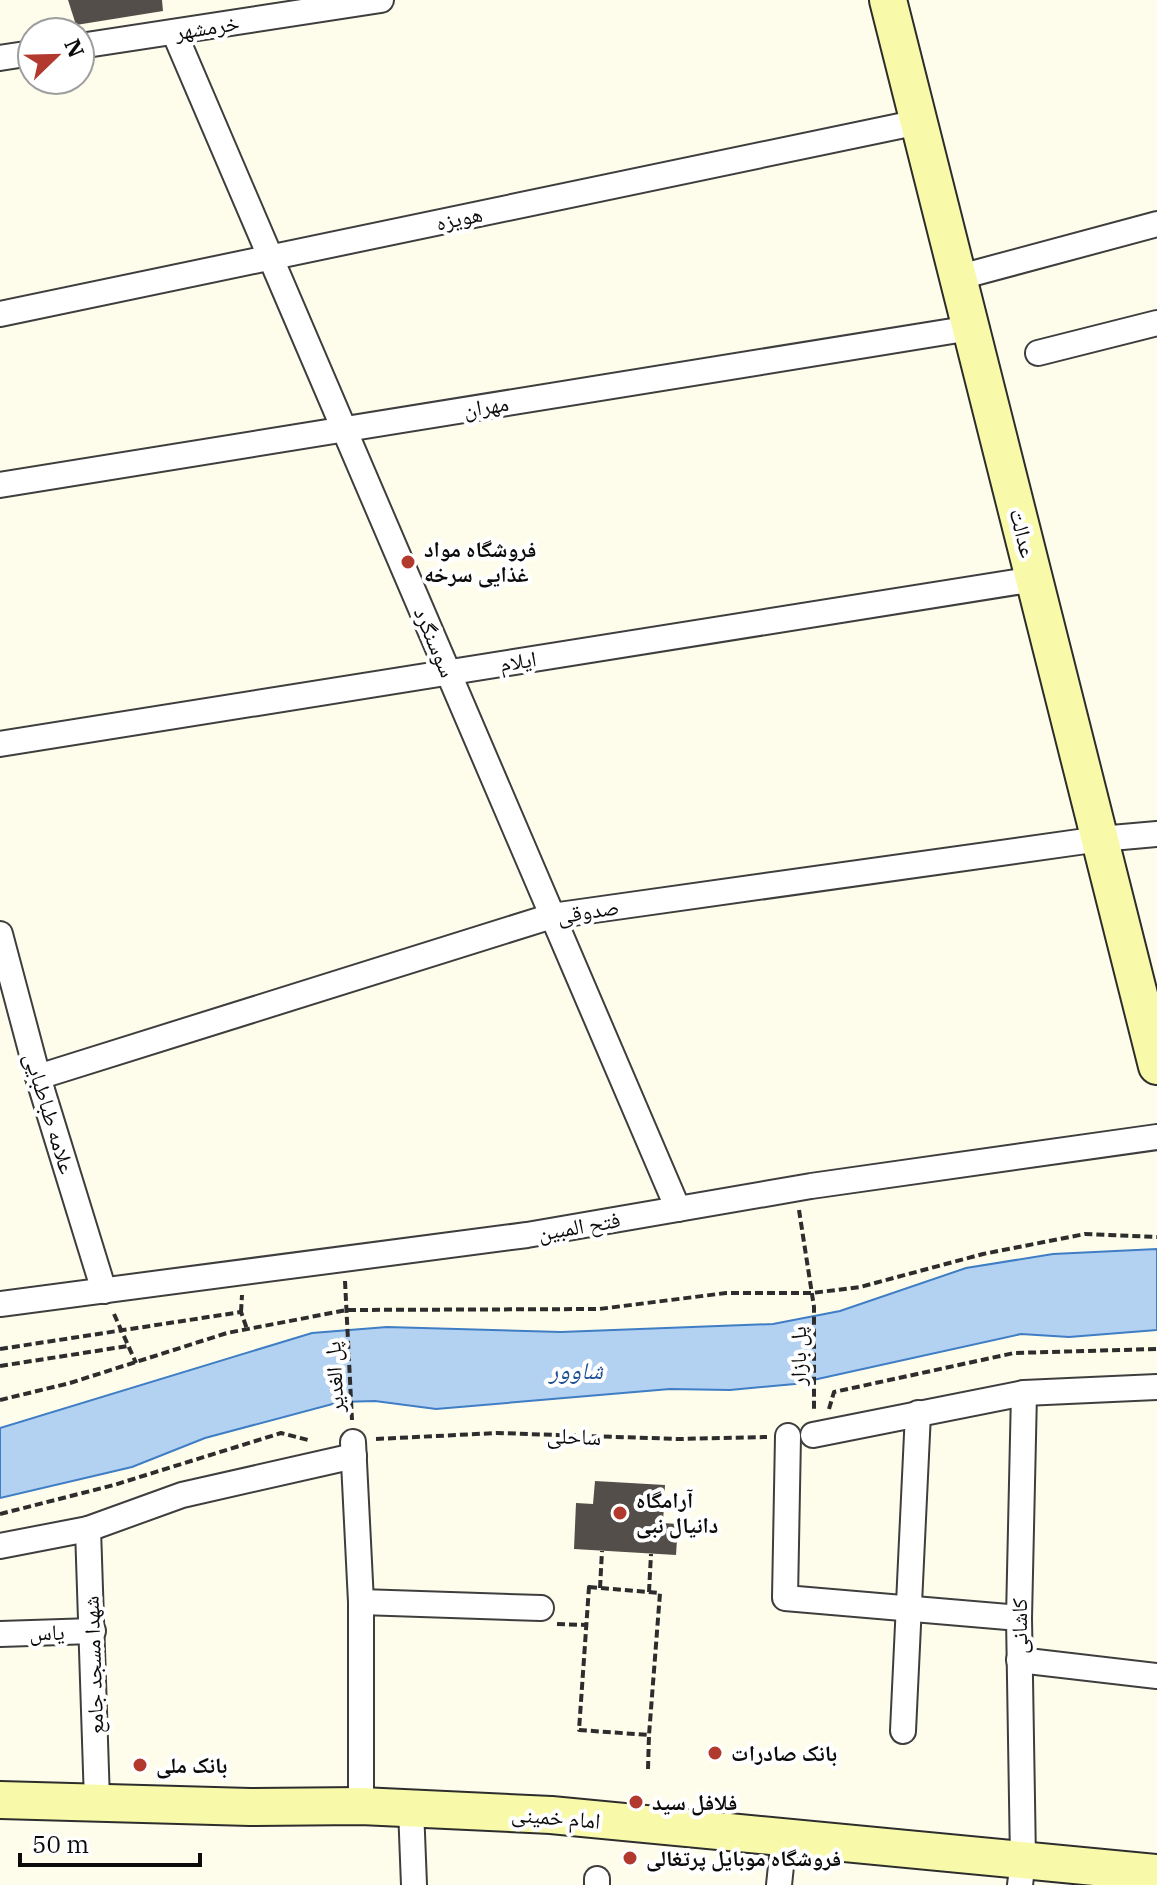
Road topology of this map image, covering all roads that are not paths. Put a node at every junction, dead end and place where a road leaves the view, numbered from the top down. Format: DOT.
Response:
graph roads {
  1 [pos="381,0"];
  2 [pos="888,0"];
  3 [pos="174,32"];
  4 [pos="96,44"];
  5 [pos="919,122"];
  6 [pos="1157,224"];
  7 [pos="270,258"];
  8 [pos="960,277"];
  9 [pos="0,314"];
  10 [pos="1157,323"];
  11 [pos="971,328"];
  12 [pos="1038,353"];
  13 [pos="343,429"];
  14 [pos="0,485"];
  15 [pos="1035,579"];
  16 [pos="448,672"];
  17 [pos="0,744"];
  18 [pos="1157,834"];
  19 [pos="1100,839"];
  20 [pos="552,916"];
  21 [pos="0,934"];
  22 [pos="1157,1066"];
  23 [pos="38,1077"];
  24 [pos="1157,1137"];
  25 [pos="678,1209"];
  26 [pos="104,1291"];
  27 [pos="0,1304"];
  28 [pos="1157,1387"];
  29 [pos="1024,1393"];
  30 [pos="918,1413"];
  31 [pos="813,1435"];
  32 [pos="788,1436"];
  33 [pos="88,1529"];
  34 [pos="0,1546"];
  35 [pos="361,1602"];
  36 [pos="541,1608"];
  37 [pos="908,1608"];
  38 [pos="1019,1618"];
  39 [pos="93,1631"];
  40 [pos="0,1634"];
  41 [pos="1019,1660"];
  42 [pos="1157,1676"];
  43 [pos="903,1731"];
  44 [pos="0,1800"];
  45 [pos="97,1801"];
  46 [pos="361,1806"];
  47 [pos="411,1808"];
  48 [pos="784,1837"];
  49 [pos="1021,1873"];
  50 [pos="1157,1873"];
  51 [pos="414,1885"];
  52 [pos="779,1885"];
  1 -- 3 [label="street, خرمشهر"];
  2 -- 5 [label="street, عدالت"];
  3 -- 4 [label="street, خرمشهر"];
  3 -- 7 [label="street, سوسنگرد"];
  5 -- 7 [label="street, هویزه"];
  5 -- 8 [label="street, عدالت"];
  6 -- 8 [label="street"];
  7 -- 9 [label="street, هویزه"];
  7 -- 13 [label="street, سوسنگرد"];
  8 -- 11 [label="street, عدالت"];
  10 -- 12 [label="street"];
  11 -- 13 [label="street, مهران"];
  11 -- 15 [label="street, عدالت"];
  13 -- 14 [label="street, مهران"];
  13 -- 16 [label="street, سوسنگرد"];
  15 -- 16 [label="street, ایلام"];
  15 -- 19 [label="street, عدالت"];
  16 -- 17 [label="street, ایلام"];
  16 -- 20 [label="street, سوسنگرد"];
  18 -- 19 [label="street, صدوقی"];
  19 -- 20 [label="street, صدوقی"];
  19 -- 22 [label="street, عدالت"];
  20 -- 23 [label="street, صدوقی"];
  20 -- 25 [label="street, سوسنگرد"];
  21 -- 23 [label="street, علامه طباطبایی"];
  23 -- 26 [label="street, علامه طباطبایی"];
  24 -- 25 [label="street, فتح المبین"];
  25 -- 26 [label="street, فتح المبین"];
  26 -- 27 [label="street, فتح المبین"];
  28 -- 29 [label="street"];
  29 -- 30 [label="street"];
  29 -- 38 [label="street, کاشانی"];
  30 -- 31 [label="street"];
  30 -- 37 [label="street"];
  32 -- 37 [label="street"];
  33 -- 34 [label="street"];
  33 -- 35 [label="street"];
  33 -- 39 [label="street, شهدا مسجد جامع"];
  35 -- 36 [label="street"];
  35 -- 46 [label="street"];
  37 -- 38 [label="street"];
  37 -- 43 [label="street"];
  38 -- 41 [label="street, کاشانی"];
  39 -- 40 [label="street, یاس"];
  39 -- 45 [label="street, شهدا مسجد جامع"];
  41 -- 42 [label="street"];
  41 -- 49 [label="street, کاشانی"];
  44 -- 45 [label="street, امام خمینی"];
  45 -- 46 [label="street, امام خمینی"];
  46 -- 47 [label="street, امام خمینی"];
  47 -- 48 [label="street, امام خمینی"];
  47 -- 51 [label="street"];
  48 -- 49 [label="street, امام خمینی"];
  48 -- 52 [label="street"];
  49 -- 50 [label="street, امام خمینی"];
}
